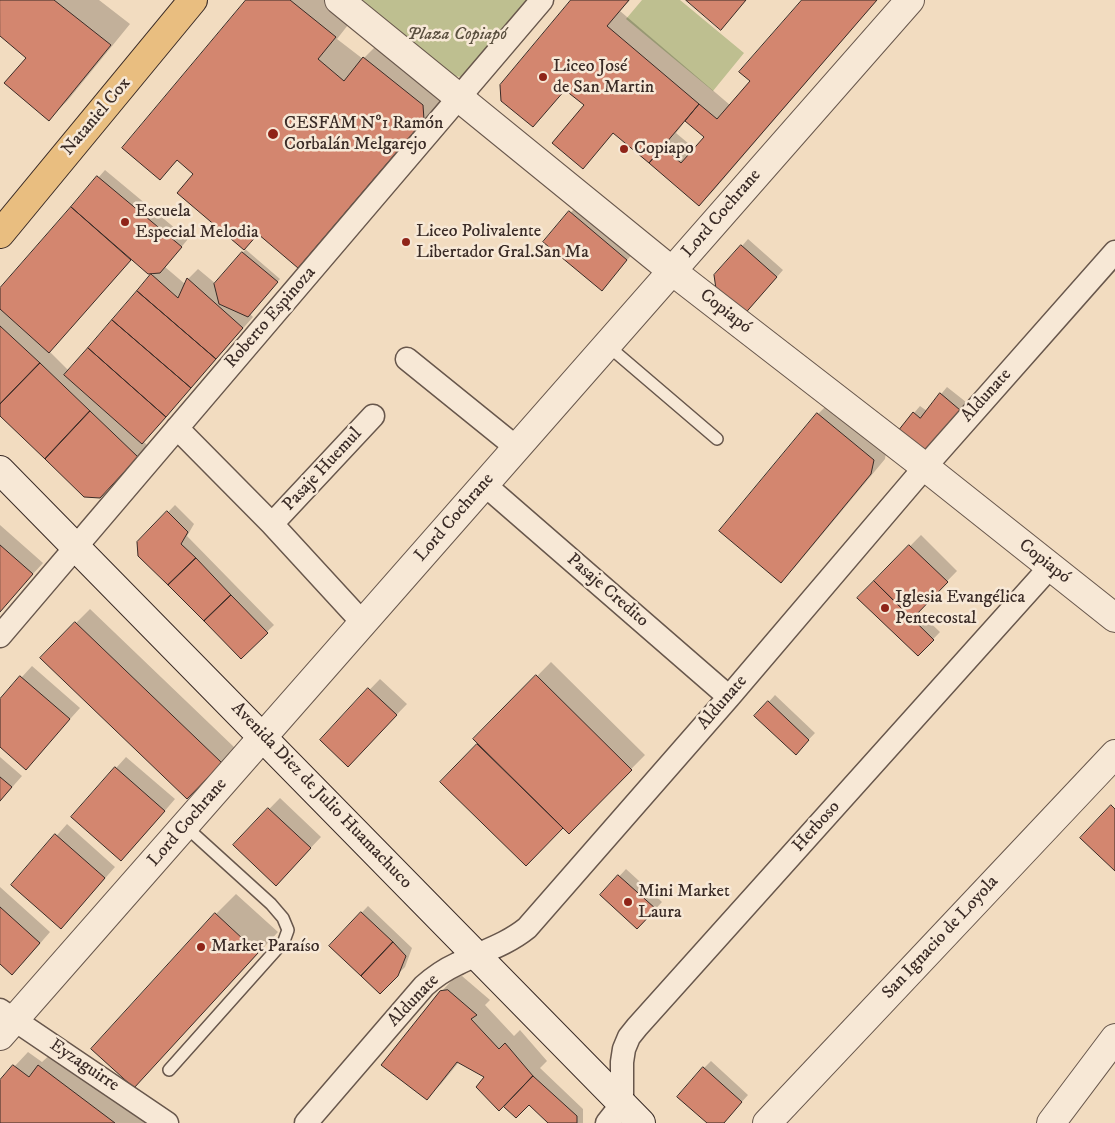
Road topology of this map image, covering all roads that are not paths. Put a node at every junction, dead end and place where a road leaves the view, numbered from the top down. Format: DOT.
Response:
graph roads {
  1 [pos="193,0"];
  2 [pos="339,0"];
  3 [pos="542,0"];
  4 [pos="910,0"];
  5 [pos="459,98"];
  6 [pos="3,223"];
  7 [pos="1115,252"];
  8 [pos="672,271"];
  9 [pos="607,345"];
  10 [pos="407,359"];
  11 [pos="373,416"];
  12 [pos="177,428"];
  13 [pos="717,439"];
  14 [pos="517,448"];
  15 [pos="925,467"];
  16 [pos="0,470"];
  17 [pos="484,485"];
  18 [pos="272,524"];
  19 [pos="75,547"];
  20 [pos="1050,567"];
  21 [pos="1115,618"];
  22 [pos="363,623"];
  23 [pos="0,636"];
  24 [pos="729,697"];
  25 [pos="263,738"];
  26 [pos="1115,754"];
  27 [pos="185,826"];
  28 [pos="477,955"];
  29 [pos="5,1022"];
  30 [pos="1115,1038"];
  31 [pos="169,1070"];
  32 [pos="614,1113"];
  33 [pos="167,1123"];
  34 [pos="306,1123"];
  35 [pos="641,1123"];
  36 [pos="767,1123"];
  37 [pos="1051,1123"];
  1 -- 6 [label="main road, Nataniel Cox"];
  2 -- 5 [label="street, Copiapó"];
  3 -- 5 [label="street, Roberto Espinoza"];
  4 -- 8 [label="street, Lord Cochrane"];
  5 -- 8 [label="street, Copiapó"];
  5 -- 12 [label="street, Roberto Espinoza"];
  7 -- 15 [label="street, Aldunate"];
  8 -- 9 [label="street, Lord Cochrane"];
  8 -- 15 [label="street, Copiapó"];
  9 -- 13 [label="lane"];
  9 -- 14 [label="street, Lord Cochrane"];
  10 -- 14 [label="street"];
  11 -- 18 [label="street, Pasaje Huemul"];
  12 -- 18 [label="street, Pasaje Huemul"];
  12 -- 19 [label="street, Roberto Espinoza"];
  14 -- 17 [label="street, Lord Cochrane"];
  15 -- 20 [label="street, Copiapó"];
  15 -- 24 [label="street, Aldunate"];
  16 -- 19 [label="street, Avenida Diez de Julio Huamachuco"];
  17 -- 22 [label="street, Lord Cochrane"];
  17 -- 24 [label="street, Pasaje Credito"];
  18 -- 22 [label="street, Pasaje Huemul"];
  19 -- 23 [label="street, Roberto Espinoza"];
  19 -- 25 [label="street, Avenida Diez de Julio Huamachuco"];
  20 -- 21 [label="street, Copiapó"];
  20 -- 32 [label="street, Herboso"];
  22 -- 25 [label="street, Lord Cochrane"];
  24 -- 28 [label="street, Aldunate"];
  25 -- 27 [label="street, Lord Cochrane"];
  25 -- 28 [label="street, Avenida Diez de Julio Huamachuco"];
  26 -- 36 [label="street, San Ignacio de Loyola"];
  27 -- 29 [label="street, Lord Cochrane"];
  27 -- 31 [label="lane"];
  28 -- 32 [label="street, Avenida Diez de Julio Huamachuco"];
  28 -- 34 [label="street, Aldunate"];
  29 -- 33 [label="street, Eyzaguirre"];
  30 -- 37 [label="street"];
  32 -- 35 [label="street, Avenida Diez de Julio Huamachuco"];
}
